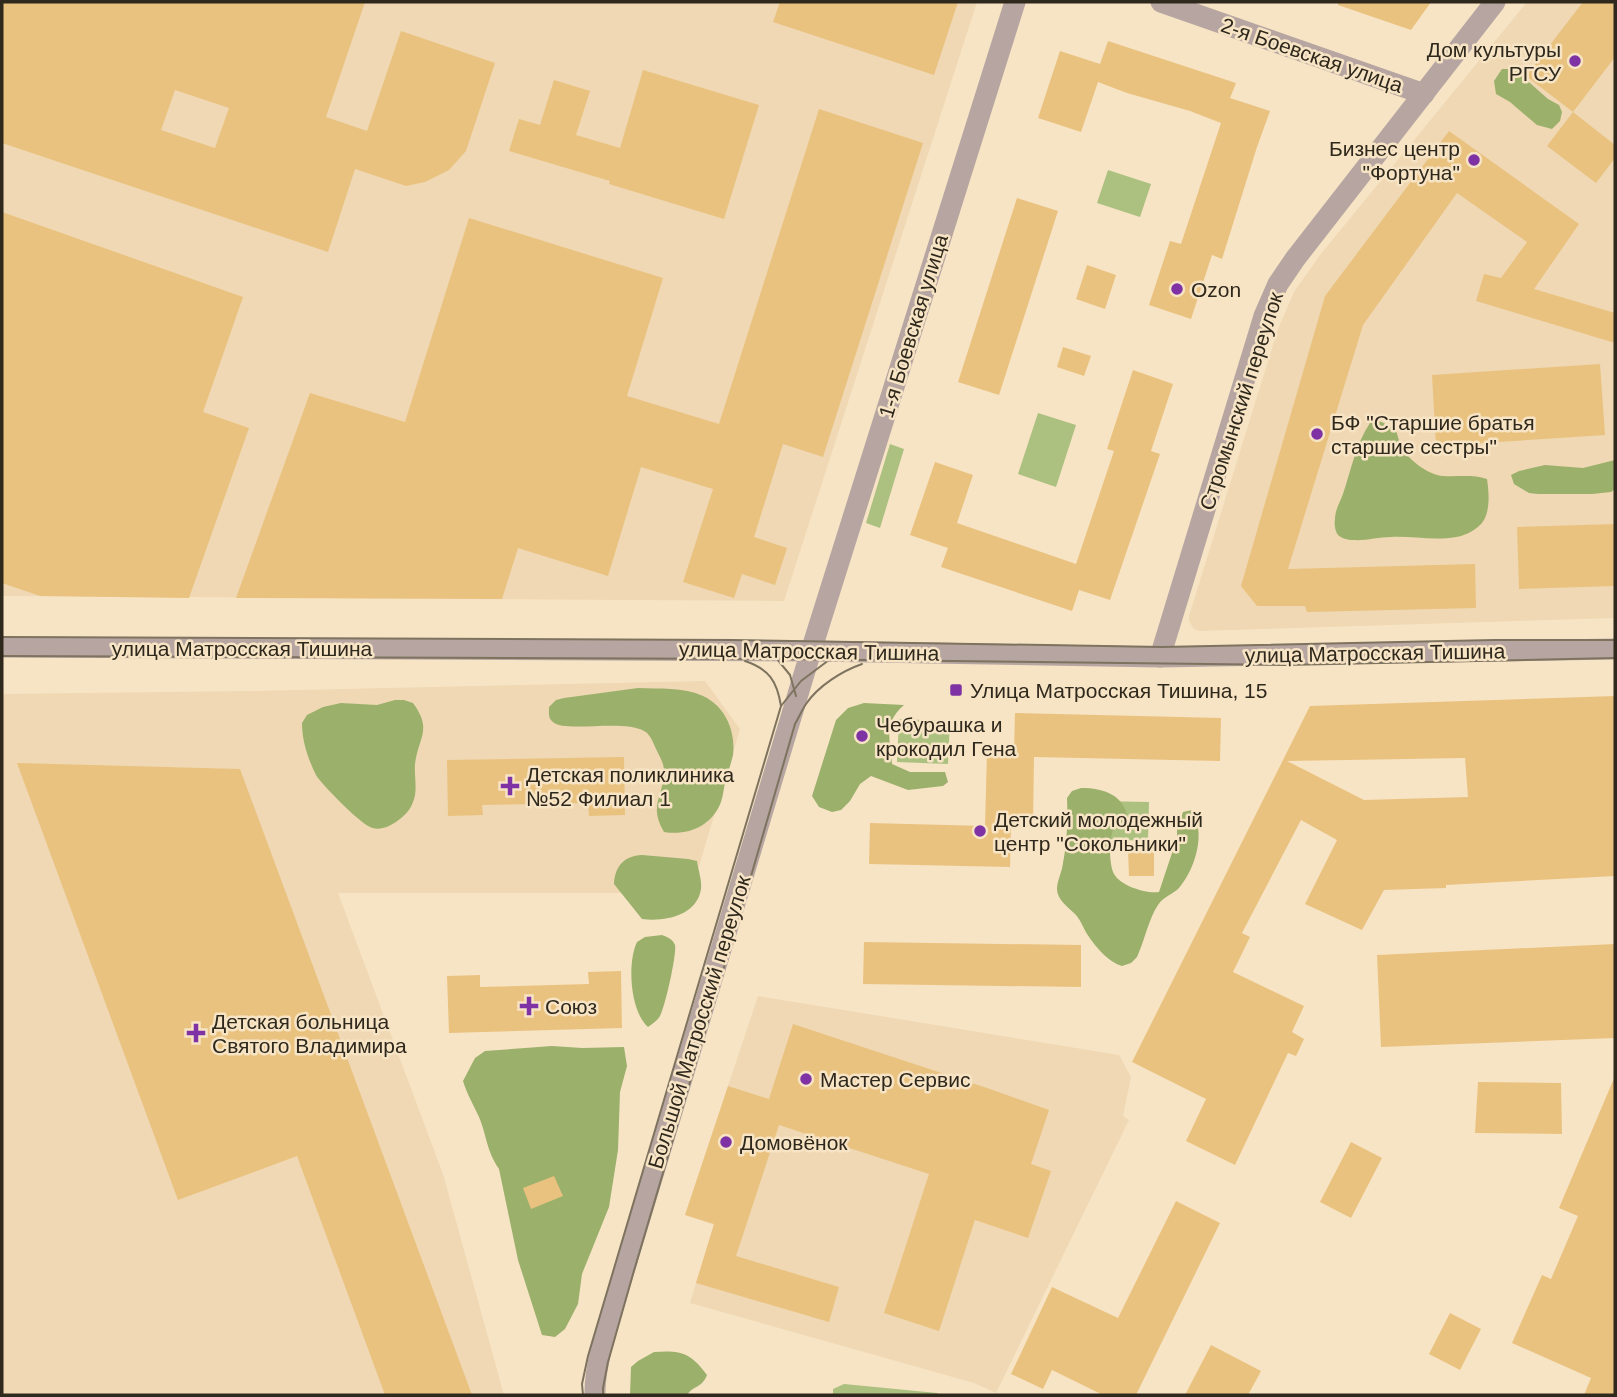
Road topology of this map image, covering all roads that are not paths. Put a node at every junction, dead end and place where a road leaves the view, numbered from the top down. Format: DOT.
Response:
graph roads {
  1 [pos="1015,2"];
  2 [pos="1161,2"];
  3 [pos="1495,2"];
  4 [pos="1424,94"];
  5 [pos="2,647"];
  6 [pos="1615,649"];
  7 [pos="810,650"];
  8 [pos="1160,657"];
  9 [pos="595,1395"];
  1 -- 7 [label="street, 1-я Боевская улица"];
  2 -- 4 [label="street, 2-я Боевская улица"];
  3 -- 4 [label="street, Стромынский переулок"];
  4 -- 8 [label="street, Стромынский переулок"];
  5 -- 7 [label="street, улица Матросская Тишина"];
  6 -- 8 [label="street, улица Матросская Тишина"];
  7 -- 8 [label="street, улица Матросская Тишина"];
  7 -- 9 [label="street, Большой Матросский переулок"];
}
